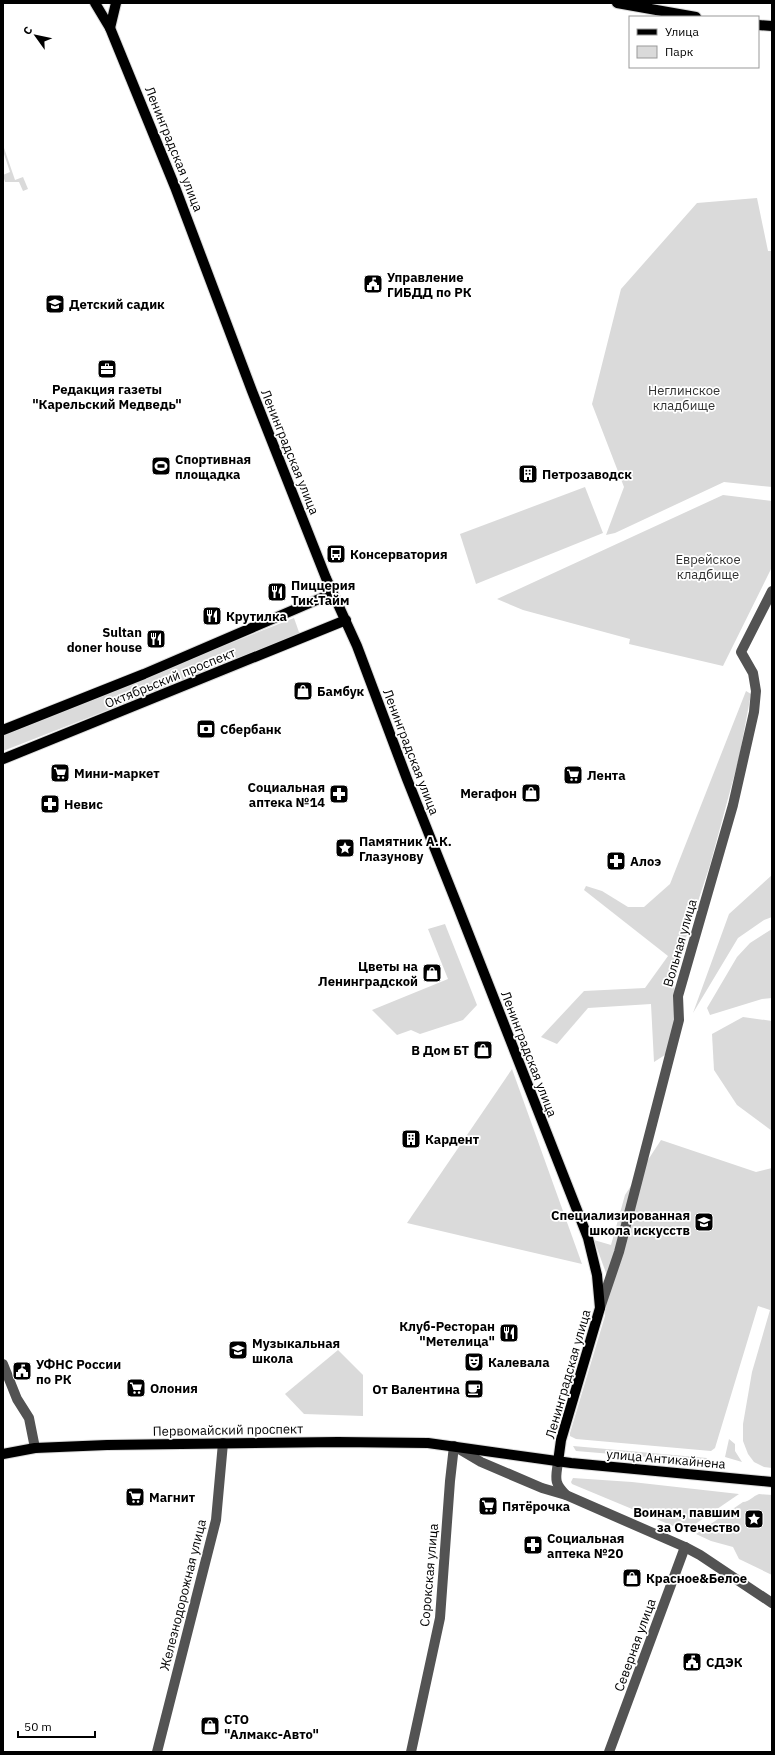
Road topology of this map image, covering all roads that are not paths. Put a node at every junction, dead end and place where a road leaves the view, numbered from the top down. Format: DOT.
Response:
graph roads {
  1 [pos="95,3"];
  2 [pos="116,3"];
  3 [pos="617,3"];
  4 [pos="690,16"];
  5 [pos="759,25"];
  6 [pos="772,26"];
  7 [pos="110,28"];
  8 [pos="772,591"];
  9 [pos="333,594"];
  10 [pos="346,620"];
  11 [pos="3,730"];
  12 [pos="3,759"];
  13 [pos="600,1308"];
  14 [pos="3,1364"];
  15 [pos="223,1442"];
  16 [pos="454,1446"];
  17 [pos="35,1448"];
  18 [pos="3,1454"];
  19 [pos="558,1462"];
  20 [pos="772,1482"];
  21 [pos="566,1495"];
  22 [pos="685,1547"];
  23 [pos="772,1603"];
  24 [pos="157,1752"];
  25 [pos="411,1752"];
  26 [pos="609,1752"];
  1 -- 7 [label="main road, Ленинградская улица"];
  2 -- 7 [label="main road"];
  3 -- 4 [label="main road"];
  5 -- 6 [label="main road"];
  7 -- 9 [label="main road, Ленинградская улица"];
  8 -- 13 [label="street, Вольная улица"];
  9 -- 10 [label="main road, Ленинградская улица"];
  9 -- 11 [label="main road, Октябрьский проспект"];
  10 -- 12 [label="main road, Октябрьский проспект"];
  10 -- 13 [label="main road, Ленинградская улица"];
  13 -- 19 [label="main road, Ленинградская улица"];
  14 -- 17 [label="street"];
  15 -- 16 [label="main road, Первомайский проспект"];
  15 -- 17 [label="main road, Первомайский проспект"];
  15 -- 24 [label="street, Железнодорожная улица"];
  16 -- 19 [label="main road, Первомайский проспект"];
  16 -- 21 [label="street, Первомайский проспект"];
  16 -- 25 [label="street, Сорокская улица"];
  17 -- 18 [label="main road, Первомайский проспект"];
  19 -- 20 [label="main road, улица Антикайнена"];
  19 -- 21 [label="street, Ленинградская улица"];
  21 -- 22 [label="street, Первомайский проспект"];
  22 -- 23 [label="street, Первомайский проспект"];
  22 -- 26 [label="street, Северная улица"];
}
